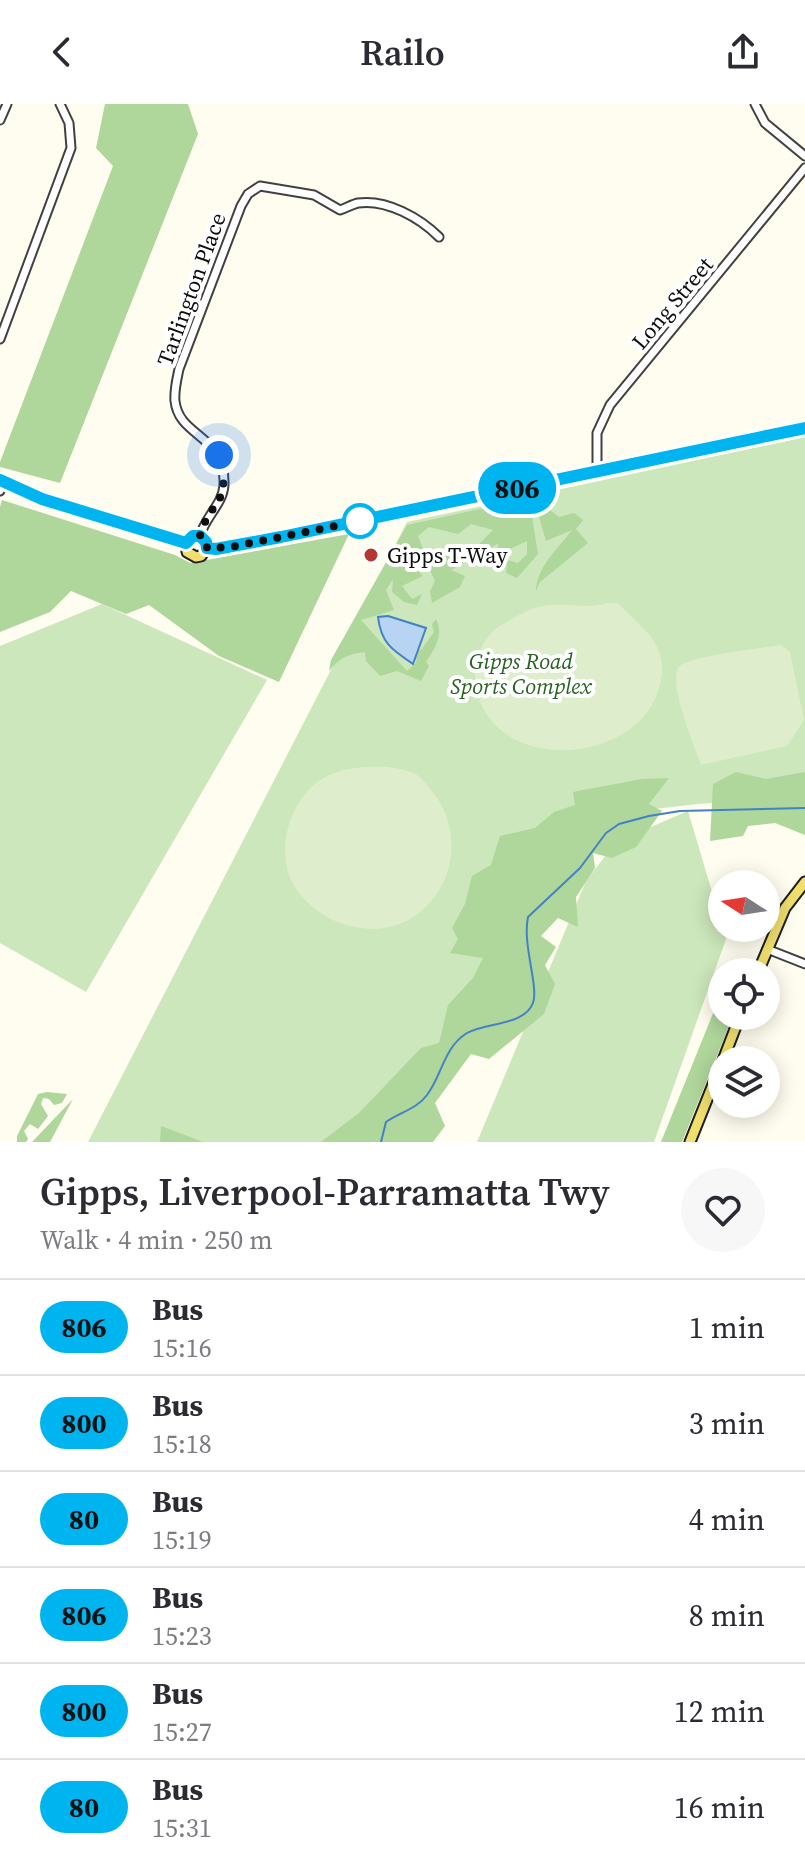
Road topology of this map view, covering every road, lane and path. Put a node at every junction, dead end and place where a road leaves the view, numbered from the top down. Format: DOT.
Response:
graph roads {
  1 [pos="7,104"];
  2 [pos="60,104"];
  3 [pos="755,104"];
  4 [pos="0,120"];
  5 [pos="805,156"];
  6 [pos="805,168"];
  7 [pos="439,237"];
  8 [pos="0,339"];
  9 [pos="805,428"];
  10 [pos="597,472"];
  11 [pos="1,484"];
  12 [pos="200,536"];
  13 [pos="186,543"];
  14 [pos="207,548"];
  15 [pos="805,882"];
  16 [pos="767,949"];
  17 [pos="763,958"];
  18 [pos="805,964"];
  19 [pos="708,1096"];
  20 [pos="690,1142"];
  1 -- 4 [label="street"];
  2 -- 8 [label="street"];
  3 -- 5 [label="street"];
  6 -- 10 [label="street, Long Street"];
  7 -- 12 [label="street, Tarlington Place"];
  9 -- 10 [label="main road"];
  10 -- 14 [label="main road"];
  11 -- 13 [label="main road"];
  12 -- 13 [label="main road"];
  12 -- 14 [label="main road"];
  13 -- 14 [label="main road"];
  15 -- 16 [label="main road"];
  16 -- 17 [label="main road"];
  16 -- 18 [label="street"];
  19 -- 20 [label="main road"];
}
